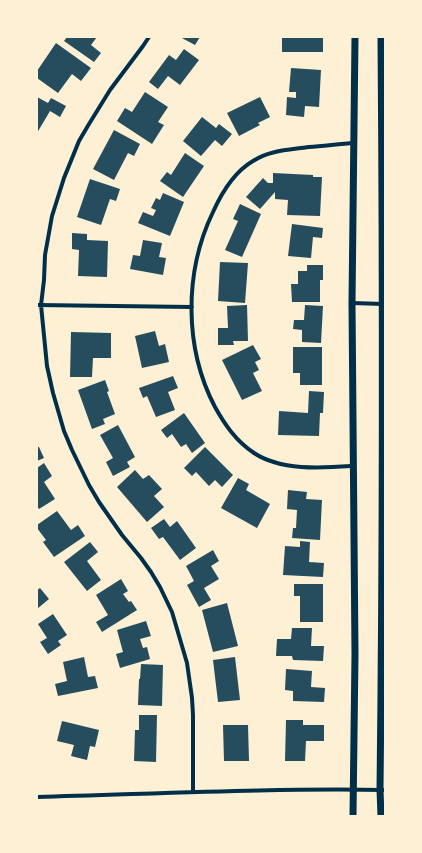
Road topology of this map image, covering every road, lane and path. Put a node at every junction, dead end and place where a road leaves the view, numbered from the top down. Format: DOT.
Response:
graph roads {
  1 [pos="149,37"];
  2 [pos="355,37"];
  3 [pos="382,37"];
  4 [pos="354,142"];
  5 [pos="352,303"];
  6 [pos="384,304"];
  7 [pos="39,305"];
  8 [pos="192,307"];
  9 [pos="384,465"];
  10 [pos="354,466"];
  11 [pos="383,626"];
  12 [pos="353,789"];
  13 [pos="382,790"];
  14 [pos="192,792"];
  15 [pos="37,797"];
  16 [pos="353,816"];
  17 [pos="381,816"];
  1 -- 7 [label="street"];
  2 -- 4 [label="street"];
  3 -- 6 [label="street"];
  4 -- 5 [label="street"];
  4 -- 8 [label="street"];
  5 -- 6 [label="street"];
  5 -- 10 [label="street"];
  6 -- 9 [label="street"];
  7 -- 8 [label="street"];
  7 -- 14 [label="street"];
  8 -- 10 [label="street"];
  9 -- 11 [label="street"];
  10 -- 12 [label="street"];
  11 -- 13 [label="street"];
  12 -- 13 [label="street"];
  12 -- 14 [label="street"];
  12 -- 16 [label="street"];
  13 -- 17 [label="street"];
  14 -- 15 [label="street"];
}
